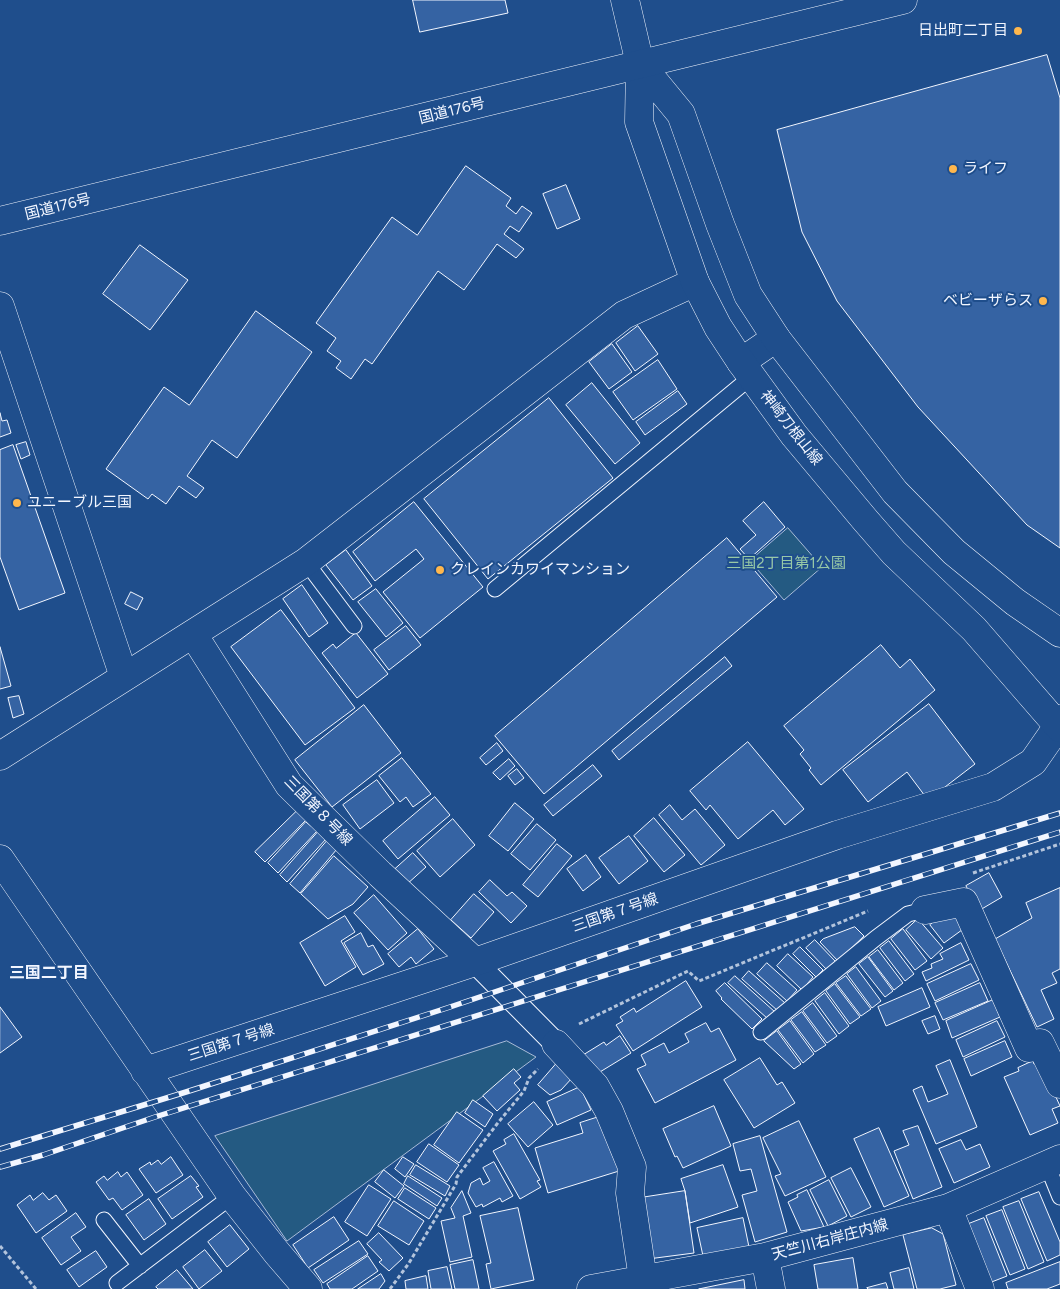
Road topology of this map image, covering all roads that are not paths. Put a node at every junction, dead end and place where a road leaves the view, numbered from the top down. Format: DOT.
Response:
graph roads {
  1 [pos="625,0"];
  2 [pos="904,0"];
  3 [pos="640,64"];
  4 [pos="0,221"];
  5 [pos="695,282"];
  6 [pos="0,306"];
  7 [pos="776,338"];
  8 [pos="746,369"];
  9 [pos="306,562"];
  10 [pos="495,589"];
  11 [pos="1015,602"];
  12 [pos="354,626"];
  13 [pos="1060,633"];
  14 [pos="193,634"];
  15 [pos="1060,649"];
  16 [pos="124,677"];
  17 [pos="1059,724"];
  18 [pos="0,756"];
  19 [pos="0,859"];
  20 [pos="925,910"];
  21 [pos="475,962"];
  22 [pos="761,1032"];
  23 [pos="556,1044"];
  24 [pos="145,1071"];
  25 [pos="1060,1084"];
  26 [pos="1054,1162"];
  27 [pos="232,1196"];
  28 [pos="1060,1197"];
  29 [pos="948,1208"];
  30 [pos="104,1220"];
  31 [pos="765,1258"];
  32 [pos="140,1266"];
  33 [pos="643,1279"];
  34 [pos="117,1283"];
  35 [pos="608,1287"];
  36 [pos="308,1289"];
  37 [pos="771,1289"];
  38 [pos="980,1289"];
  1 -- 3 [label="main road, 神崎刀根山線"];
  2 -- 3 [label="main road, 国道176号"];
  3 -- 4 [label="main road, 国道176号"];
  3 -- 5 [label="main road, 神崎刀根山線"];
  3 -- 7 [label="main road, 神崎刀根山線"];
  5 -- 8 [label="main road, 神崎刀根山線"];
  5 -- 9 [label="main road"];
  6 -- 16 [label="main road"];
  7 -- 8 [label="main road"];
  7 -- 11 [label="main road, 神崎刀根山線"];
  8 -- 10 [label="lane"];
  8 -- 17 [label="main road, 神崎刀根山線"];
  9 -- 12 [label="lane"];
  9 -- 14 [label="main road"];
  11 -- 13 [label="main road, 神崎刀根山線"];
  11 -- 15 [label="main road"];
  14 -- 16 [label="main road"];
  14 -- 21 [label="main road, 三国第８号線"];
  16 -- 18 [label="main road"];
  17 -- 21 [label="main road, 三国第７号線"];
  19 -- 24 [label="main road"];
  20 -- 22 [label="lane"];
  20 -- 25 [label="main road"];
  21 -- 23 [label="street"];
  21 -- 24 [label="main road, 三国第７号線"];
  23 -- 33 [label="main road"];
  24 -- 27 [label="main road"];
  26 -- 28 [label="lane"];
  26 -- 29 [label="main road, 天竺川右岸庄内線"];
  27 -- 32 [label="lane"];
  27 -- 36 [label="main road"];
  29 -- 31 [label="main road, 天竺川右岸庄内線"];
  29 -- 38 [label="main road"];
  30 -- 32 [label="lane"];
  31 -- 33 [label="main road, 天竺川右岸庄内線"];
  31 -- 37 [label="main road"];
  32 -- 34 [label="lane"];
  33 -- 35 [label="main road, 天竺川右岸庄内線"];
}
